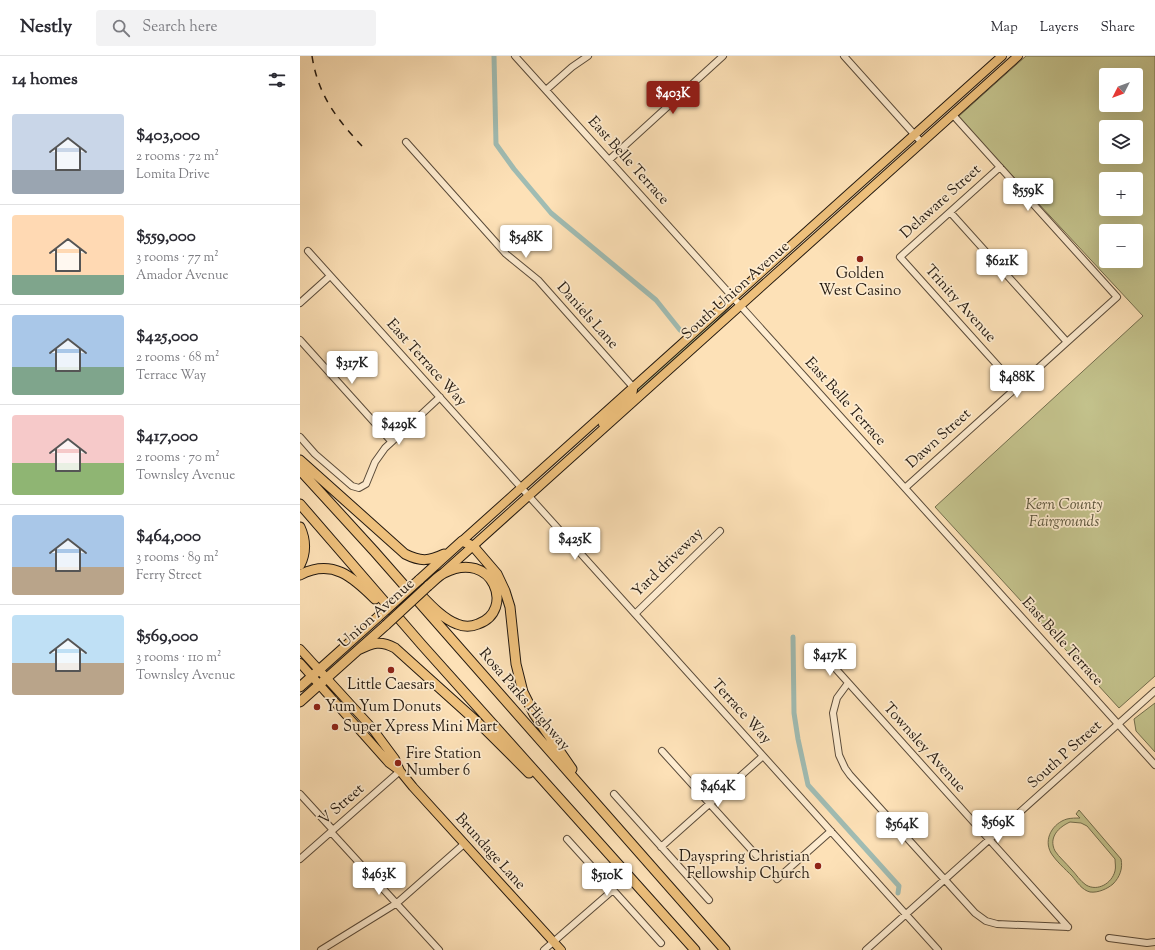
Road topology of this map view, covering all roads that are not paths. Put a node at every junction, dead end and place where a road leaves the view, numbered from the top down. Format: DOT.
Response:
graph roads {
  1 [pos="515,56"];
  2 [pos="588,56"];
  3 [pos="723,56"];
  4 [pos="844,56"];
  5 [pos="1002,56"];
  6 [pos="1018,56"];
  7 [pos="546,90"];
  8 [pos="953,115"];
  9 [pos="915,135"];
  10 [pos="406,142"];
  11 [pos="922,143"];
  12 [pos="609,160"];
  13 [pos="1000,167"];
  14 [pos="950,212"];
  15 [pos="308,251"];
  16 [pos="900,257"];
  17 [pos="330,276"];
  18 [pos="733,297"];
  19 [pos="300,302"];
  20 [pos="741,306"];
  21 [pos="300,340"];
  22 [pos="1067,342"];
  23 [pos="633,387"];
  24 [pos="1017,387"];
  25 [pos="440,397"];
  26 [pos="599,433"];
  27 [pos="300,437"];
  28 [pos="391,441"];
  29 [pos="300,460"];
  30 [pos="300,470"];
  31 [pos="905,488"];
  32 [pos="525,492"];
  33 [pos="300,504"];
  34 [pos="300,527"];
  35 [pos="720,531"];
  36 [pos="462,541"];
  37 [pos="473,546"];
  38 [pos="374,551"];
  39 [pos="451,551"];
  40 [pos="300,565"];
  41 [pos="443,573"];
  42 [pos="300,575"];
  43 [pos="635,614"];
  44 [pos="422,645"];
  45 [pos="300,648"];
  46 [pos="358,650"];
  47 [pos="826,658"];
  48 [pos="300,663"];
  49 [pos="319,669"];
  50 [pos="312,676"];
  51 [pos="327,678"];
  52 [pos="848,683"];
  53 [pos="319,684"];
  54 [pos="300,687"];
  55 [pos="1155,691"];
  56 [pos="300,702"];
  57 [pos="1118,724"];
  58 [pos="662,751"];
  59 [pos="763,756"];
  60 [pos="1155,765"];
  61 [pos="400,771"];
  62 [pos="300,794"];
  63 [pos="614,794"];
  64 [pos="709,804"];
  65 [pos="601,810"];
  66 [pos="581,823"];
  67 [pos="332,831"];
  68 [pos="831,831"];
  69 [pos="567,839"];
  70 [pos="989,840"];
  71 [pos="464,844"];
  72 [pos="661,847"];
  73 [pos="757,856"];
  74 [pos="300,860"];
  75 [pos="777,879"];
  76 [pos="944,880"];
  77 [pos="613,890"];
  78 [pos="709,900"];
  79 [pos="397,903"];
  80 [pos="906,914"];
  81 [pos="1109,938"];
  82 [pos="553,942"];
  83 [pos="1155,942"];
  84 [pos="661,943"];
  85 [pos="321,950"];
  86 [pos="439,950"];
  87 [pos="544,950"];
  88 [pos="561,950"];
  89 [pos="696,950"];
  90 [pos="725,950"];
  91 [pos="866,950"];
  92 [pos="938,950"];
  1 -- 7 [label="street, East Belle Terrace"];
  2 -- 7 [label="street"];
  3 -- 12 [label="street"];
  4 -- 9 [label="street"];
  5 -- 9 [label="main road, South Union Avenue"];
  6 -- 8 [label="main road, South Union Avenue"];
  7 -- 12 [label="street, East Belle Terrace"];
  8 -- 11 [label="main road, South Union Avenue"];
  8 -- 13 [label="street"];
  9 -- 11 [label="street"];
  9 -- 18 [label="main road, South Union Avenue"];
  10 -- 23 [label="street, Daniels Lane"];
  11 -- 20 [label="main road, South Union Avenue"];
  12 -- 18 [label="street, East Belle Terrace"];
  13 -- 14 [label="street, Delaware Street"];
  13 -- 22 [label="street, Dawn Street"];
  14 -- 16 [label="street, Delaware Street"];
  14 -- 22 [label="street"];
  15 -- 17 [label="street, East Terrace Way"];
  16 -- 24 [label="street, Trinity Avenue"];
  17 -- 19 [label="street"];
  17 -- 25 [label="street, East Terrace Way"];
  18 -- 20 [label="street, East Belle Terrace"];
  18 -- 23 [label="main road, South Union Avenue"];
  20 -- 26 [label="main road, South Union Avenue"];
  20 -- 31 [label="street, East Belle Terrace"];
  21 -- 28 [label="street"];
  22 -- 24 [label="street, Dawn Street"];
  23 -- 26 [label="main road"];
  23 -- 32 [label="main road, South Union Avenue"];
  24 -- 31 [label="street, Dawn Street"];
  25 -- 28 [label="street"];
  25 -- 32 [label="street, East Terrace Way"];
  26 -- 32 [label="main road, South Union Avenue"];
  27 -- 28 [label="street"];
  29 -- 39 [label="highway"];
  30 -- 38 [label="highway, Rosa Parks Highway"];
  31 -- 57 [label="street, East Belle Terrace"];
  32 -- 36 [label="main road, South Union Avenue"];
  32 -- 37 [label="main road, South Union Avenue"];
  32 -- 43 [label="street, Terrace Way"];
  33 -- 44 [label="highway"];
  34 -- 40 [label="highway"];
  35 -- 43 [label="street, Yard driveway"];
  36 -- 37 [label="highway"];
  36 -- 39 [label="highway, Union Avenue"];
  37 -- 41 [label="main road, Union Avenue"];
  37 -- 65 [label="highway"];
  38 -- 41 [label="highway"];
  38 -- 65 [label="highway, Rosa Parks Highway"];
  39 -- 49 [label="highway, Union Avenue, bridge"];
  41 -- 46 [label="highway, Union Avenue, bridge"];
  42 -- 44 [label="highway"];
  43 -- 59 [label="street, Terrace Way"];
  44 -- 66 [label="highway"];
  45 -- 49 [label="main road, Brundage Lane"];
  46 -- 51 [label="highway, Union Avenue"];
  46 -- 66 [label="highway"];
  47 -- 52 [label="street, Townsley Avenue"];
  48 -- 50 [label="main road, Brundage Lane"];
  49 -- 50 [label="highway, Union Avenue"];
  49 -- 51 [label="main road, Brundage Lane"];
  50 -- 53 [label="main road, Brundage Lane"];
  50 -- 54 [label="highway, Union Avenue"];
  51 -- 53 [label="highway, Union Avenue"];
  51 -- 61 [label="main road, Brundage Lane"];
  52 -- 70 [label="street, Townsley Avenue"];
  52 -- 76 [label="street"];
  53 -- 56 [label="highway, Union Avenue"];
  53 -- 61 [label="main road, Brundage Lane"];
  55 -- 57 [label="street, South P Street"];
  57 -- 60 [label="street, East Belle Terrace"];
  57 -- 70 [label="street, South P Street"];
  58 -- 64 [label="street"];
  59 -- 64 [label="street"];
  59 -- 68 [label="street, Terrace Way"];
  61 -- 67 [label="street, V Street"];
  61 -- 71 [label="main road, Brundage Lane"];
  62 -- 67 [label="street"];
  63 -- 72 [label="street"];
  64 -- 72 [label="street"];
  64 -- 73 [label="street"];
  65 -- 90 [label="highway, Rosa Parks Highway"];
  66 -- 89 [label="highway"];
  67 -- 74 [label="street, V Street"];
  67 -- 79 [label="street"];
  68 -- 75 [label="street"];
  68 -- 80 [label="street, Terrace Way"];
  69 -- 77 [label="street"];
  70 -- 76 [label="street, South P Street"];
  70 -- 76 [label="street, Townsley Avenue"];
  71 -- 79 [label="street"];
  71 -- 82 [label="main road, Brundage Lane"];
  72 -- 78 [label="street"];
  76 -- 80 [label="street, South P Street"];
  77 -- 82 [label="street"];
  77 -- 84 [label="street"];
  79 -- 85 [label="street"];
  79 -- 86 [label="street"];
  80 -- 91 [label="street, South P Street"];
  80 -- 92 [label="street, Terrace Way"];
  81 -- 83 [label="street"];
  82 -- 87 [label="street"];
  82 -- 88 [label="main road, Brundage Lane"];
}
